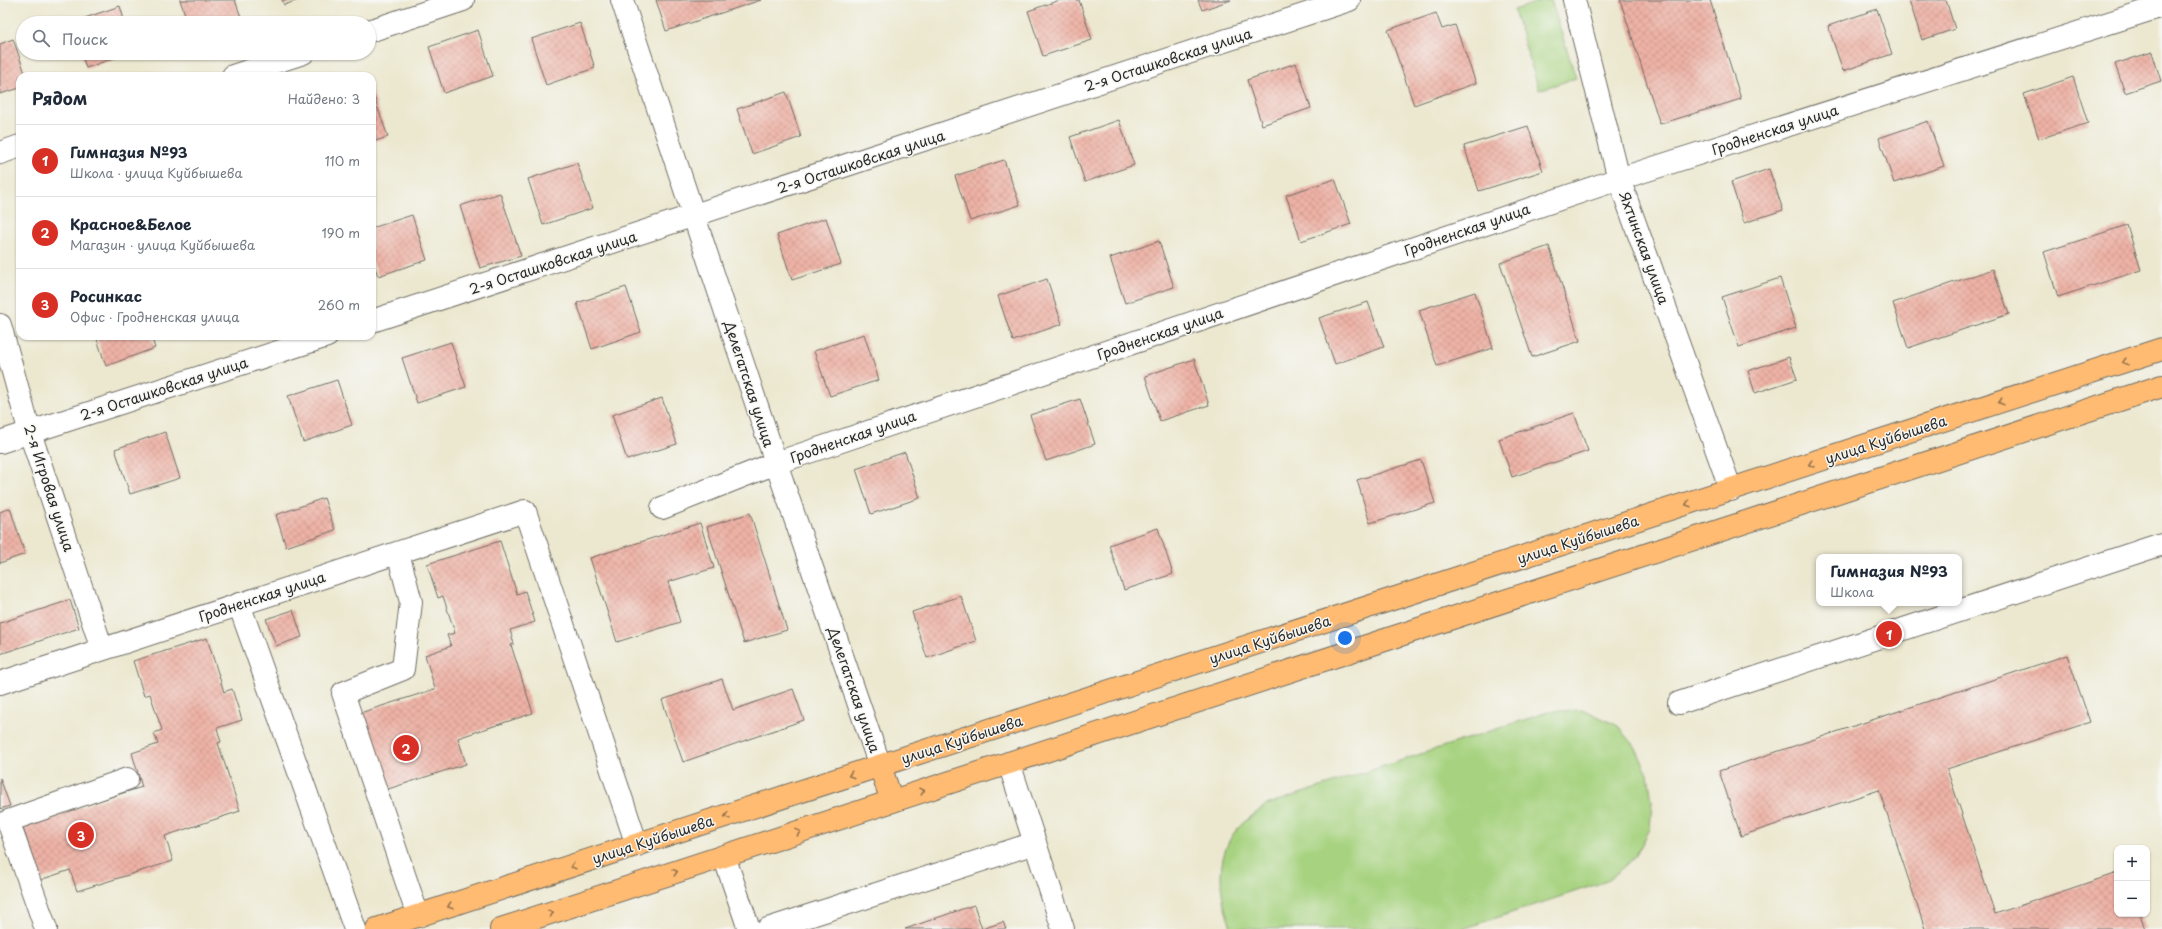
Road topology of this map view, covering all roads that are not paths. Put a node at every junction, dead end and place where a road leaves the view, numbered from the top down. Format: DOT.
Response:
graph roads {
  1 [pos="463,0"];
  2 [pos="622,0"];
  3 [pos="1349,0"];
  4 [pos="1574,0"];
  5 [pos="2162,6"];
  6 [pos="376,29"];
  7 [pos="282,60"];
  8 [pos="245,72"];
  9 [pos="16,147"];
  10 [pos="0,153"];
  11 [pos="1619,179"];
  12 [pos="694,217"];
  13 [pos="376,321"];
  14 [pos="0,325"];
  15 [pos="315,340"];
  16 [pos="2162,349"];
  17 [pos="2162,386"];
  18 [pos="30,432"];
  19 [pos="0,442"];
  20 [pos="776,463"];
  21 [pos="1731,490"];
  22 [pos="662,508"];
  23 [pos="1742,523"];
  24 [pos="2162,544"];
  25 [pos="398,553"];
  26 [pos="239,604"];
  27 [pos="102,649"];
  28 [pos="0,683"];
  29 [pos="1679,702"];
  30 [pos="1009,763"];
  31 [pos="880,766"];
  32 [pos="127,779"];
  33 [pos="892,801"];
  34 [pos="1035,842"];
  35 [pos="637,845"];
  36 [pos="724,856"];
  37 [pos="418,916"];
  38 [pos="46,929"];
  39 [pos="355,929"];
  40 [pos="377,929"];
  41 [pos="501,929"];
  42 [pos="749,929"];
  43 [pos="768,929"];
  44 [pos="1063,929"];
  1 -- 6 [label="street"];
  2 -- 12 [label="street, Делегатская улица"];
  3 -- 12 [label="street, 2-я Осташковская улица"];
  4 -- 11 [label="street, Яхтинская улица"];
  5 -- 11 [label="street, Гродненская улица"];
  7 -- 8 [label="street"];
  9 -- 10 [label="street"];
  11 -- 20 [label="street, Гродненская улица"];
  11 -- 21 [label="street, Яхтинская улица"];
  12 -- 13 [label="street, 2-я Осташковская улица"];
  12 -- 20 [label="street, Делегатская улица"];
  14 -- 18 [label="street, 2-я Игровая улица"];
  15 -- 18 [label="street, 2-я Осташковская улица"];
  16 -- 21 [label="main road, улица Куйбышева, one-way"];
  17 -- 23 [label="main road"];
  18 -- 19 [label="street, 2-я Осташковская улица"];
  18 -- 27 [label="street, 2-я Игровая улица"];
  20 -- 22 [label="street, Гродненская улица"];
  20 -- 31 [label="street, Делегатская улица"];
  21 -- 23 [label="main road"];
  21 -- 31 [label="main road, улица Куйбышева, one-way"];
  23 -- 30 [label="main road"];
  24 -- 29 [label="street"];
  25 -- 26 [label="street, Гродненская улица"];
  25 -- 35 [label="street, Гродненская улица"];
  25 -- 37 [label="street"];
  26 -- 27 [label="street, Гродненская улица"];
  26 -- 39 [label="street"];
  27 -- 28 [label="street, Гродненская улица"];
  33 -- 30 [label="main road, one-way"];
  30 -- 34 [label="street"];
  31 -- 33 [label="main road"];
  31 -- 35 [label="main road, улица Куйбышева, one-way"];
  32 -- 38 [label="street"];
  36 -- 33 [label="main road, one-way"];
  34 -- 43 [label="street"];
  34 -- 44 [label="street"];
  35 -- 37 [label="main road, улица Куйбышева, one-way"];
  41 -- 36 [label="main road, one-way"];
  36 -- 42 [label="street"];
  37 -- 40 [label="main road, улица Куйбышева"];
}
